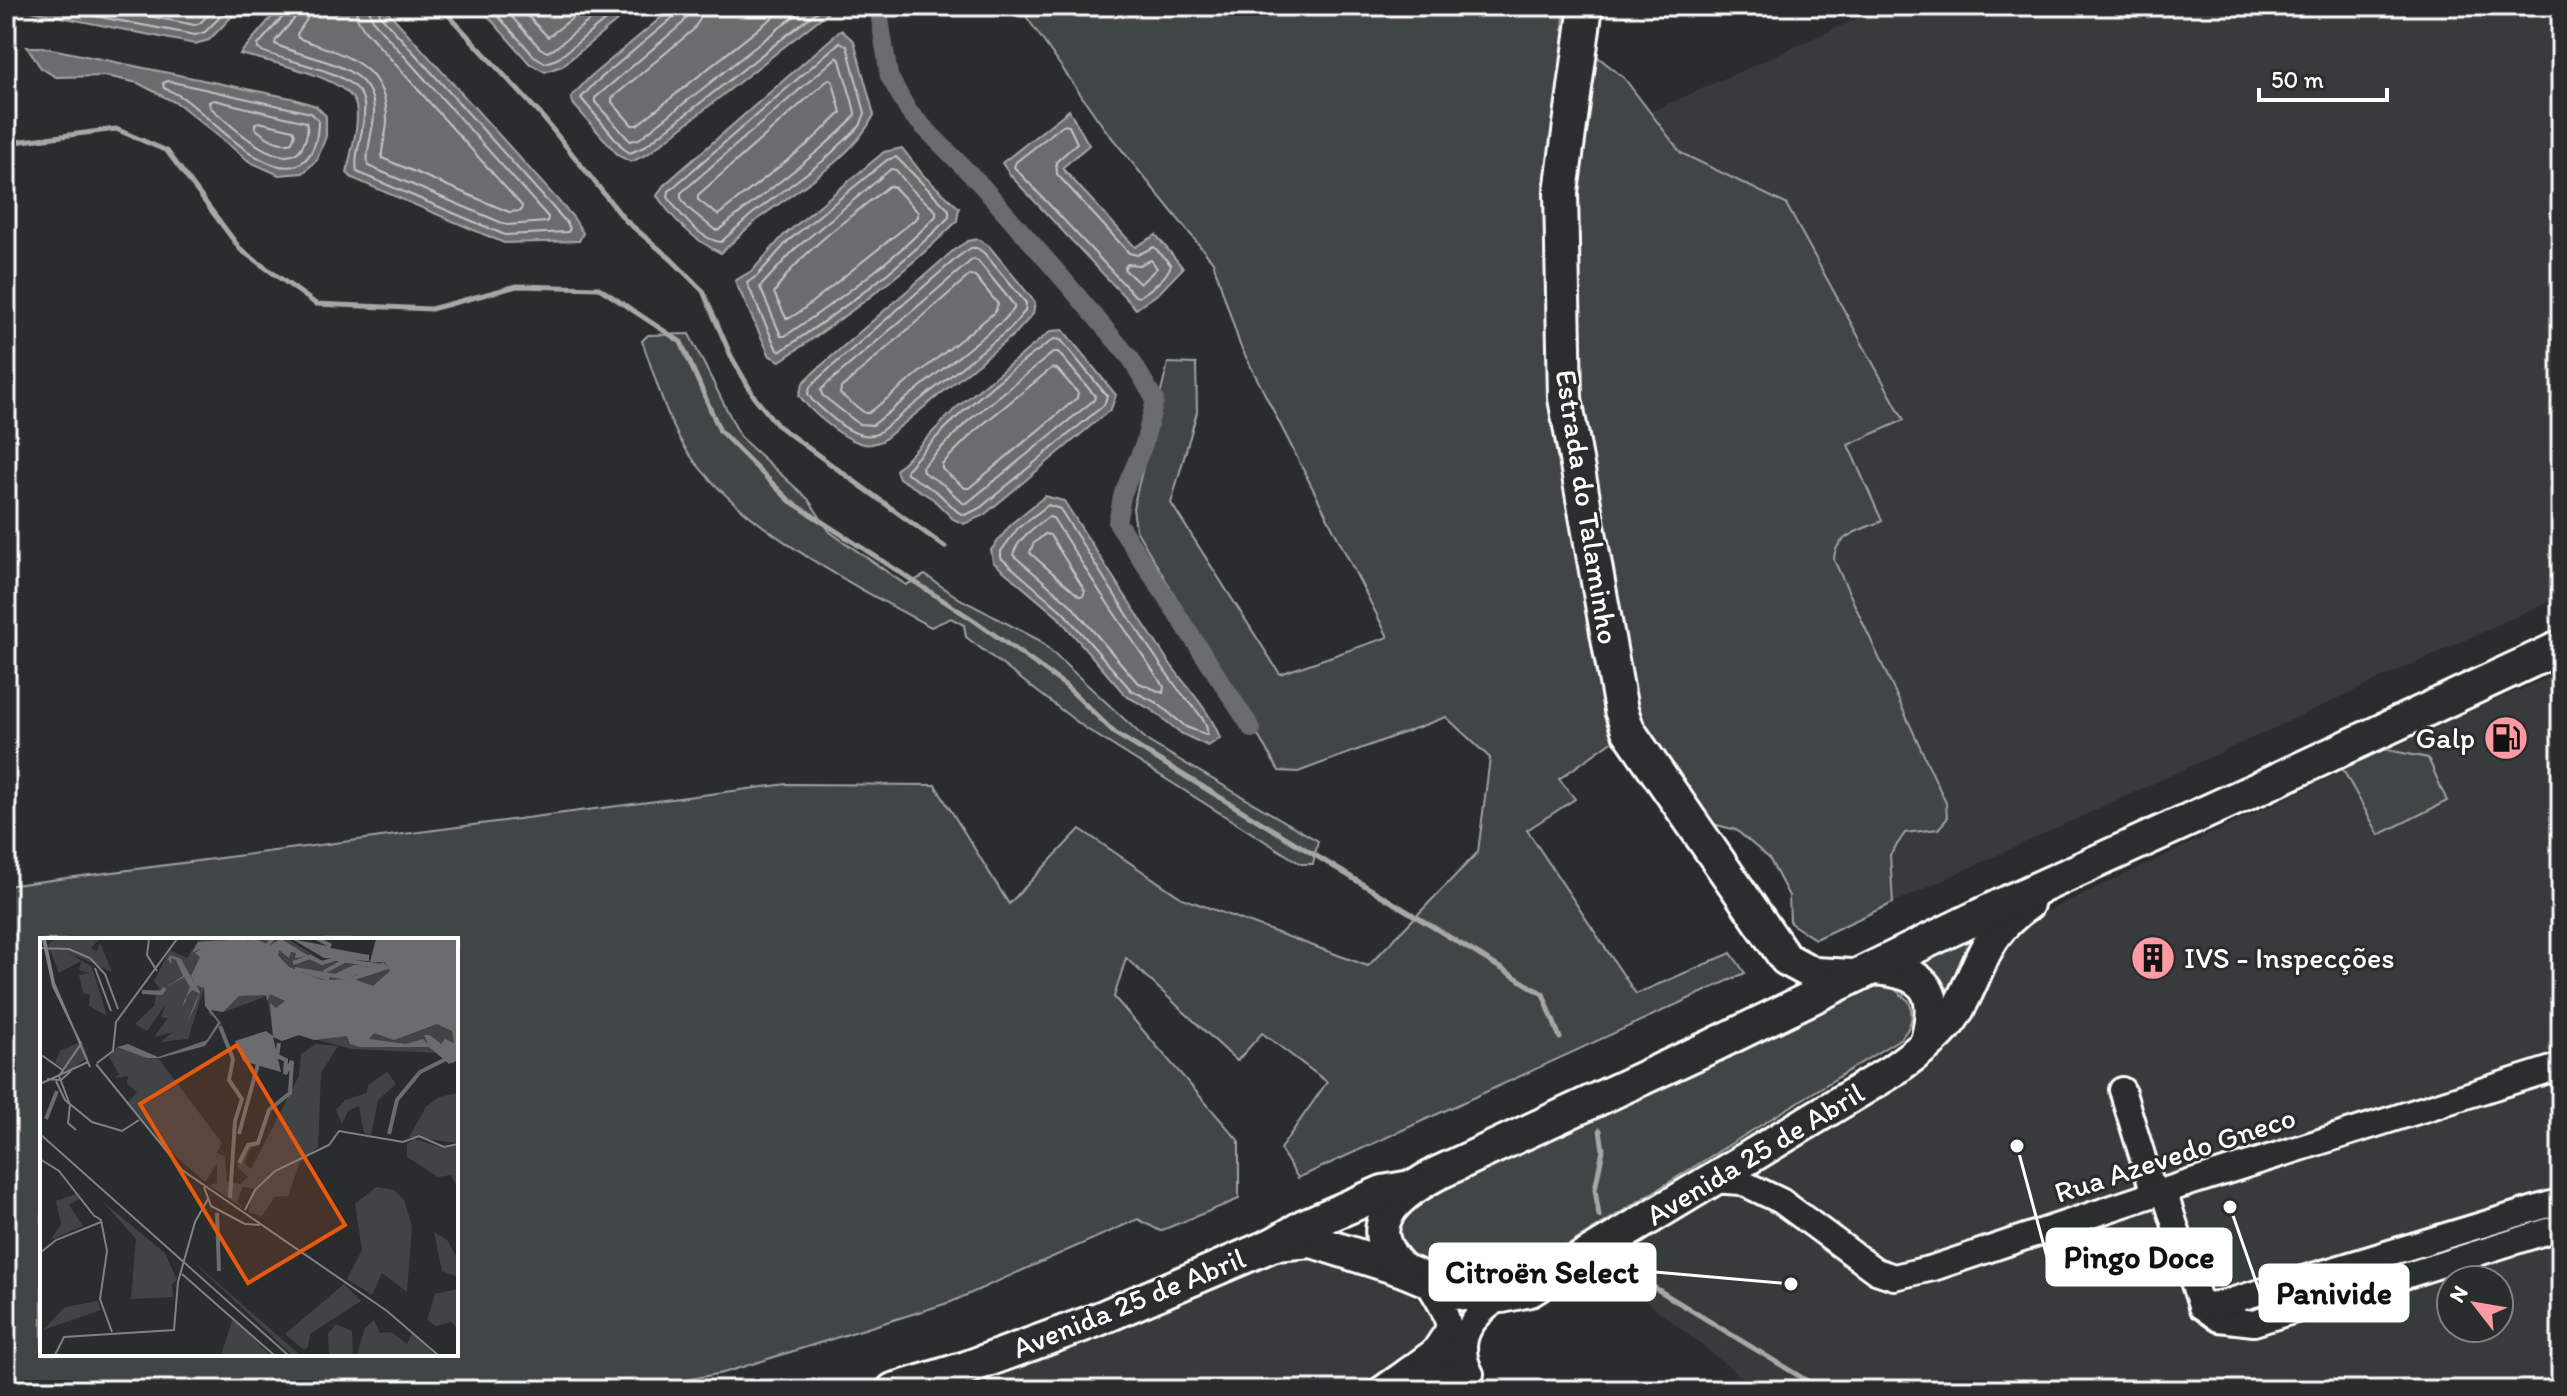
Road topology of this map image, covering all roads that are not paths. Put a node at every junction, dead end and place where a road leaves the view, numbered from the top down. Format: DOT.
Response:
graph roads {
  1 [pos="1586,6"];
  2 [pos="2561,647"];
  3 [pos="2061,879"];
  4 [pos="1786,959"];
  5 [pos="1865,972"];
  6 [pos="1770,1017"];
  7 [pos="1926,1045"];
  8 [pos="2561,1066"];
  9 [pos="2122,1090"];
  10 [pos="1779,1140"];
  11 [pos="1712,1180"];
  12 [pos="1411,1187"];
  13 [pos="2159,1192"];
  14 [pos="1781,1201"];
  15 [pos="2561,1201"];
  16 [pos="2561,1227"];
  17 [pos="1274,1244"];
  18 [pos="1415,1276"];
  19 [pos="1502,1296"];
  20 [pos="2201,1306"];
  21 [pos="1448,1330"];
  22 [pos="1407,1371"];
  23 [pos="1469,1387"];
  24 [pos="893,1390"];
  25 [pos="1380,1390"];
  1 -- 4 [label="main road, Estrada do Talaminho"];
  2 -- 3 [label="main road, Avenida 25 de Abril"];
  3 -- 5 [label="main road, Avenida 25 de Abril"];
  3 -- 7 [label="main road, Avenida 25 de Abril"];
  4 -- 5 [label="main road"];
  4 -- 6 [label="main road"];
  5 -- 6 [label="main road, Avenida 25 de Abril"];
  5 -- 7 [label="main road"];
  6 -- 12 [label="main road, Avenida 25 de Abril"];
  7 -- 10 [label="main road, Avenida 25 de Abril"];
  8 -- 13 [label="street, Rua Azevedo Gneco"];
  9 -- 13 [label="street"];
  10 -- 11 [label="main road, Avenida 25 de Abril"];
  10 -- 14 [label="street"];
  11 -- 14 [label="street, Rua Azevedo Gneco"];
  11 -- 19 [label="main road, Avenida 25 de Abril"];
  12 -- 17 [label="main road, Avenida 25 de Abril"];
  12 -- 18 [label="main road, Avenida 25 de Abril"];
  13 -- 14 [label="street, Rua Azevedo Gneco"];
  13 -- 20 [label="street"];
  15 -- 20 [label="street"];
  16 -- 20 [label="street"];
  17 -- 18 [label="main road, Avenida 25 de Abril"];
  17 -- 24 [label="main road, Avenida 25 de Abril"];
  18 -- 19 [label="main road, Avenida 25 de Abril"];
  18 -- 21 [label="street"];
  19 -- 23 [label="street"];
  21 -- 22 [label="street"];
  21 -- 23 [label="street"];
  22 -- 23 [label="street"];
  22 -- 25 [label="street"];
}
